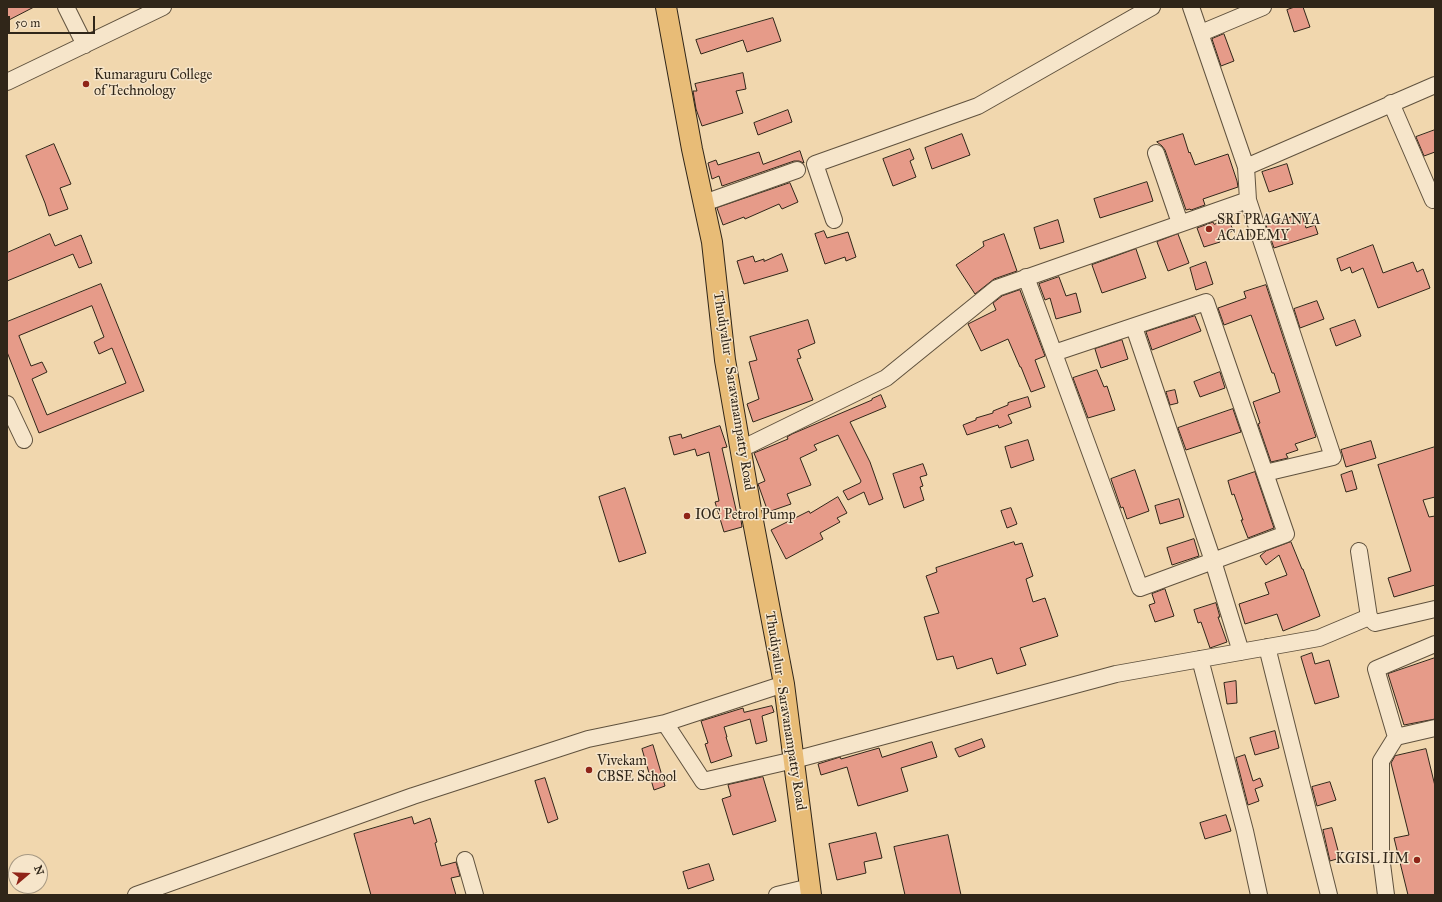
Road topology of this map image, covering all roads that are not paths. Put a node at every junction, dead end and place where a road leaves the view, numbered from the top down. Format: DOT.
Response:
graph roads {
  1 [pos="66,7"];
  2 [pos="163,7"];
  3 [pos="666,7"];
  4 [pos="1152,7"];
  5 [pos="1190,7"];
  6 [pos="1263,7"];
  7 [pos="1200,33"];
  8 [pos="85,45"];
  9 [pos="7,82"];
  10 [pos="1435,85"];
  11 [pos="1391,103"];
  12 [pos="1156,153"];
  13 [pos="1246,167"];
  14 [pos="797,170"];
  15 [pos="1248,200"];
  16 [pos="1433,200"];
  17 [pos="704,203"];
  18 [pos="834,220"];
  19 [pos="1180,223"];
  20 [pos="1026,277"];
  21 [pos="1134,327"];
  22 [pos="1054,353"];
  23 [pos="7,404"];
  24 [pos="24,440"];
  25 [pos="741,449"];
  26 [pos="1265,473"];
  27 [pos="1359,551"];
  28 [pos="1213,560"];
  29 [pos="1435,609"];
  30 [pos="1369,617"];
  31 [pos="1435,644"];
  32 [pos="1268,647"];
  33 [pos="1241,652"];
  34 [pos="1200,659"];
  35 [pos="784,684"];
  36 [pos="665,723"];
  37 [pos="1435,728"];
  38 [pos="1396,737"];
  39 [pos="794,760"];
  40 [pos="465,860"];
  41 [pos="811,891"];
  42 [pos="136,895"];
  43 [pos="475,895"];
  44 [pos="777,895"];
  45 [pos="1259,895"];
  46 [pos="1329,895"];
  47 [pos="1386,895"];
  1 -- 8 [label="street"];
  2 -- 8 [label="street"];
  3 -- 17 [label="main road, Thudiyalur - Saravanampatty Road"];
  4 -- 18 [label="street"];
  5 -- 7 [label="street"];
  6 -- 7 [label="street"];
  7 -- 13 [label="street"];
  8 -- 9 [label="street"];
  10 -- 11 [label="street"];
  11 -- 13 [label="street"];
  11 -- 16 [label="street"];
  12 -- 19 [label="street"];
  13 -- 15 [label="street"];
  14 -- 17 [label="street"];
  15 -- 19 [label="street"];
  15 -- 26 [label="street"];
  17 -- 25 [label="main road, Thudiyalur - Saravanampatty Road"];
  19 -- 20 [label="street"];
  20 -- 22 [label="street"];
  20 -- 25 [label="street"];
  21 -- 22 [label="street"];
  21 -- 26 [label="street"];
  21 -- 28 [label="street"];
  22 -- 28 [label="street"];
  23 -- 24 [label="street"];
  25 -- 35 [label="main road, Thudiyalur - Saravanampatty Road"];
  26 -- 28 [label="street"];
  27 -- 30 [label="street"];
  28 -- 33 [label="street"];
  29 -- 30 [label="street"];
  30 -- 32 [label="street"];
  31 -- 38 [label="street"];
  32 -- 33 [label="street"];
  32 -- 46 [label="street"];
  33 -- 34 [label="street"];
  34 -- 39 [label="street"];
  34 -- 45 [label="street"];
  35 -- 36 [label="street"];
  35 -- 39 [label="main road, Thudiyalur - Saravanampatty Road"];
  36 -- 39 [label="street"];
  36 -- 42 [label="street"];
  37 -- 38 [label="street"];
  38 -- 47 [label="street"];
  39 -- 41 [label="main road, Thudiyalur - Saravanampatty Road"];
  40 -- 43 [label="street"];
  41 -- 44 [label="street"];
}
